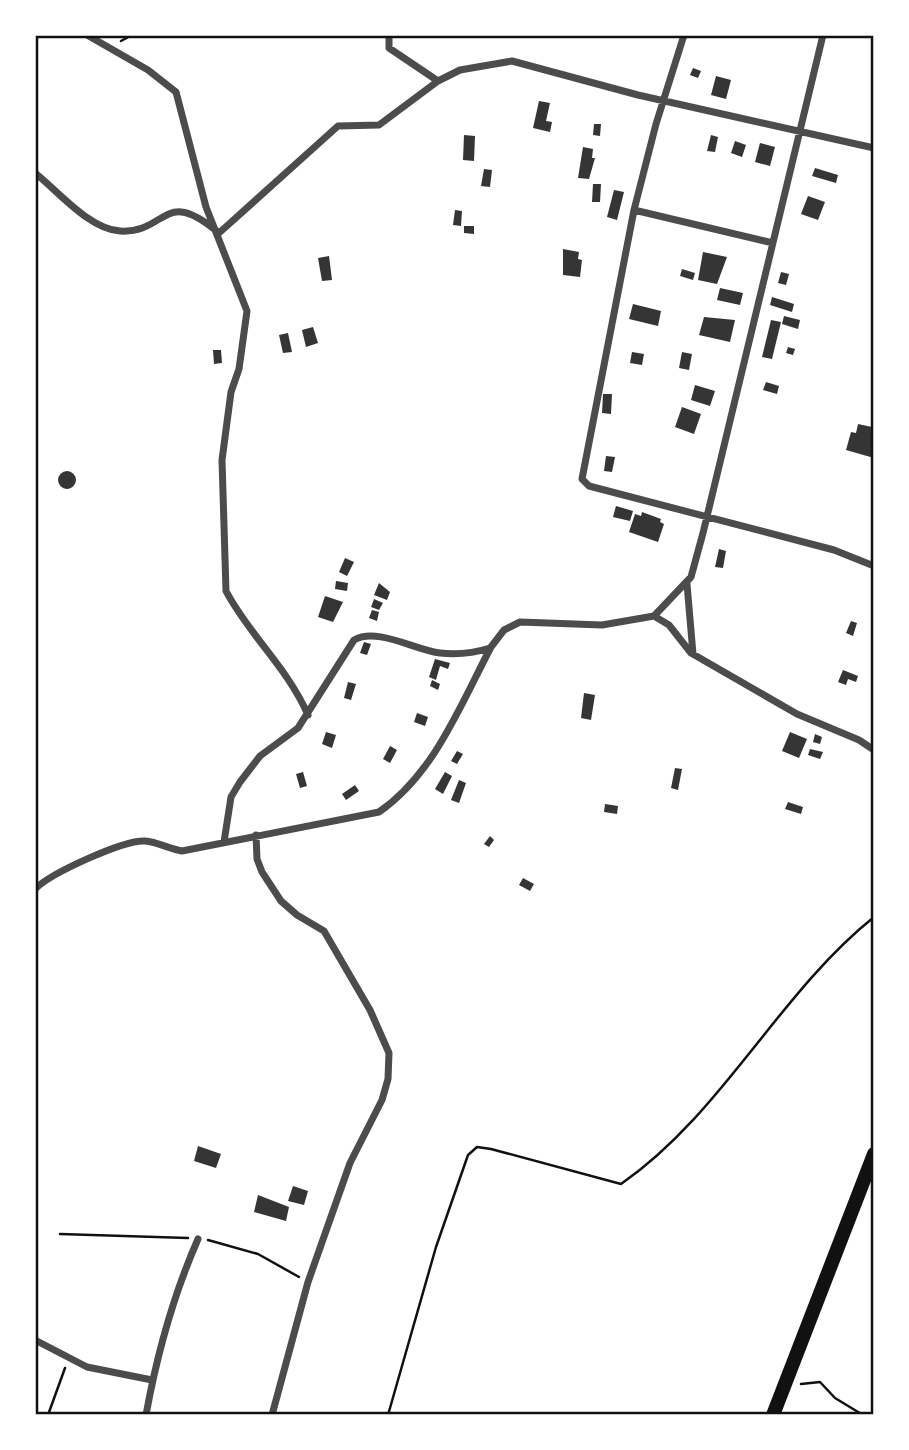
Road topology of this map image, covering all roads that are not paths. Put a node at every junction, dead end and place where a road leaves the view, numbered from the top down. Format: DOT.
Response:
graph roads {
  1 [pos="88,35"];
  2 [pos="389,35"];
  3 [pos="684,35"];
  4 [pos="823,35"];
  5 [pos="439,81"];
  6 [pos="664,100"];
  7 [pos="798,130"];
  8 [pos="874,148"];
  9 [pos="35,173"];
  10 [pos="634,210"];
  11 [pos="219,233"];
  12 [pos="773,243"];
  13 [pos="706,514"];
  14 [pos="874,566"];
  15 [pos="687,584"];
  16 [pos="654,616"];
  17 [pos="491,647"];
  18 [pos="694,654"];
  19 [pos="308,715"];
  20 [pos="874,750"];
  21 [pos="256,835"];
  22 [pos="224,842"];
  23 [pos="35,889"];
  24 [pos="874,1154"];
  25 [pos="198,1239"];
  26 [pos="35,1340"];
  27 [pos="152,1380"];
  28 [pos="146,1415"];
  29 [pos="272,1415"];
  30 [pos="773,1415"];
  1 -- 11 [label="street"];
  2 -- 5 [label="street"];
  3 -- 6 [label="street"];
  4 -- 7 [label="street"];
  5 -- 6 [label="street"];
  5 -- 11 [label="street"];
  6 -- 7 [label="street"];
  6 -- 10 [label="street"];
  7 -- 8 [label="street"];
  7 -- 12 [label="street"];
  9 -- 11 [label="street"];
  10 -- 12 [label="street"];
  10 -- 13 [label="street"];
  11 -- 19 [label="street"];
  12 -- 13 [label="street"];
  13 -- 14 [label="street"];
  13 -- 15 [label="street"];
  15 -- 16 [label="street"];
  15 -- 18 [label="street"];
  16 -- 17 [label="street"];
  16 -- 18 [label="street"];
  17 -- 19 [label="street"];
  17 -- 21 [label="street"];
  18 -- 20 [label="street"];
  19 -- 22 [label="street"];
  21 -- 22 [label="street"];
  21 -- 29 [label="street"];
  22 -- 23 [label="street"];
  24 -- 30 [label="highway"];
  25 -- 27 [label="street"];
  26 -- 27 [label="street"];
  27 -- 28 [label="street"];
}
